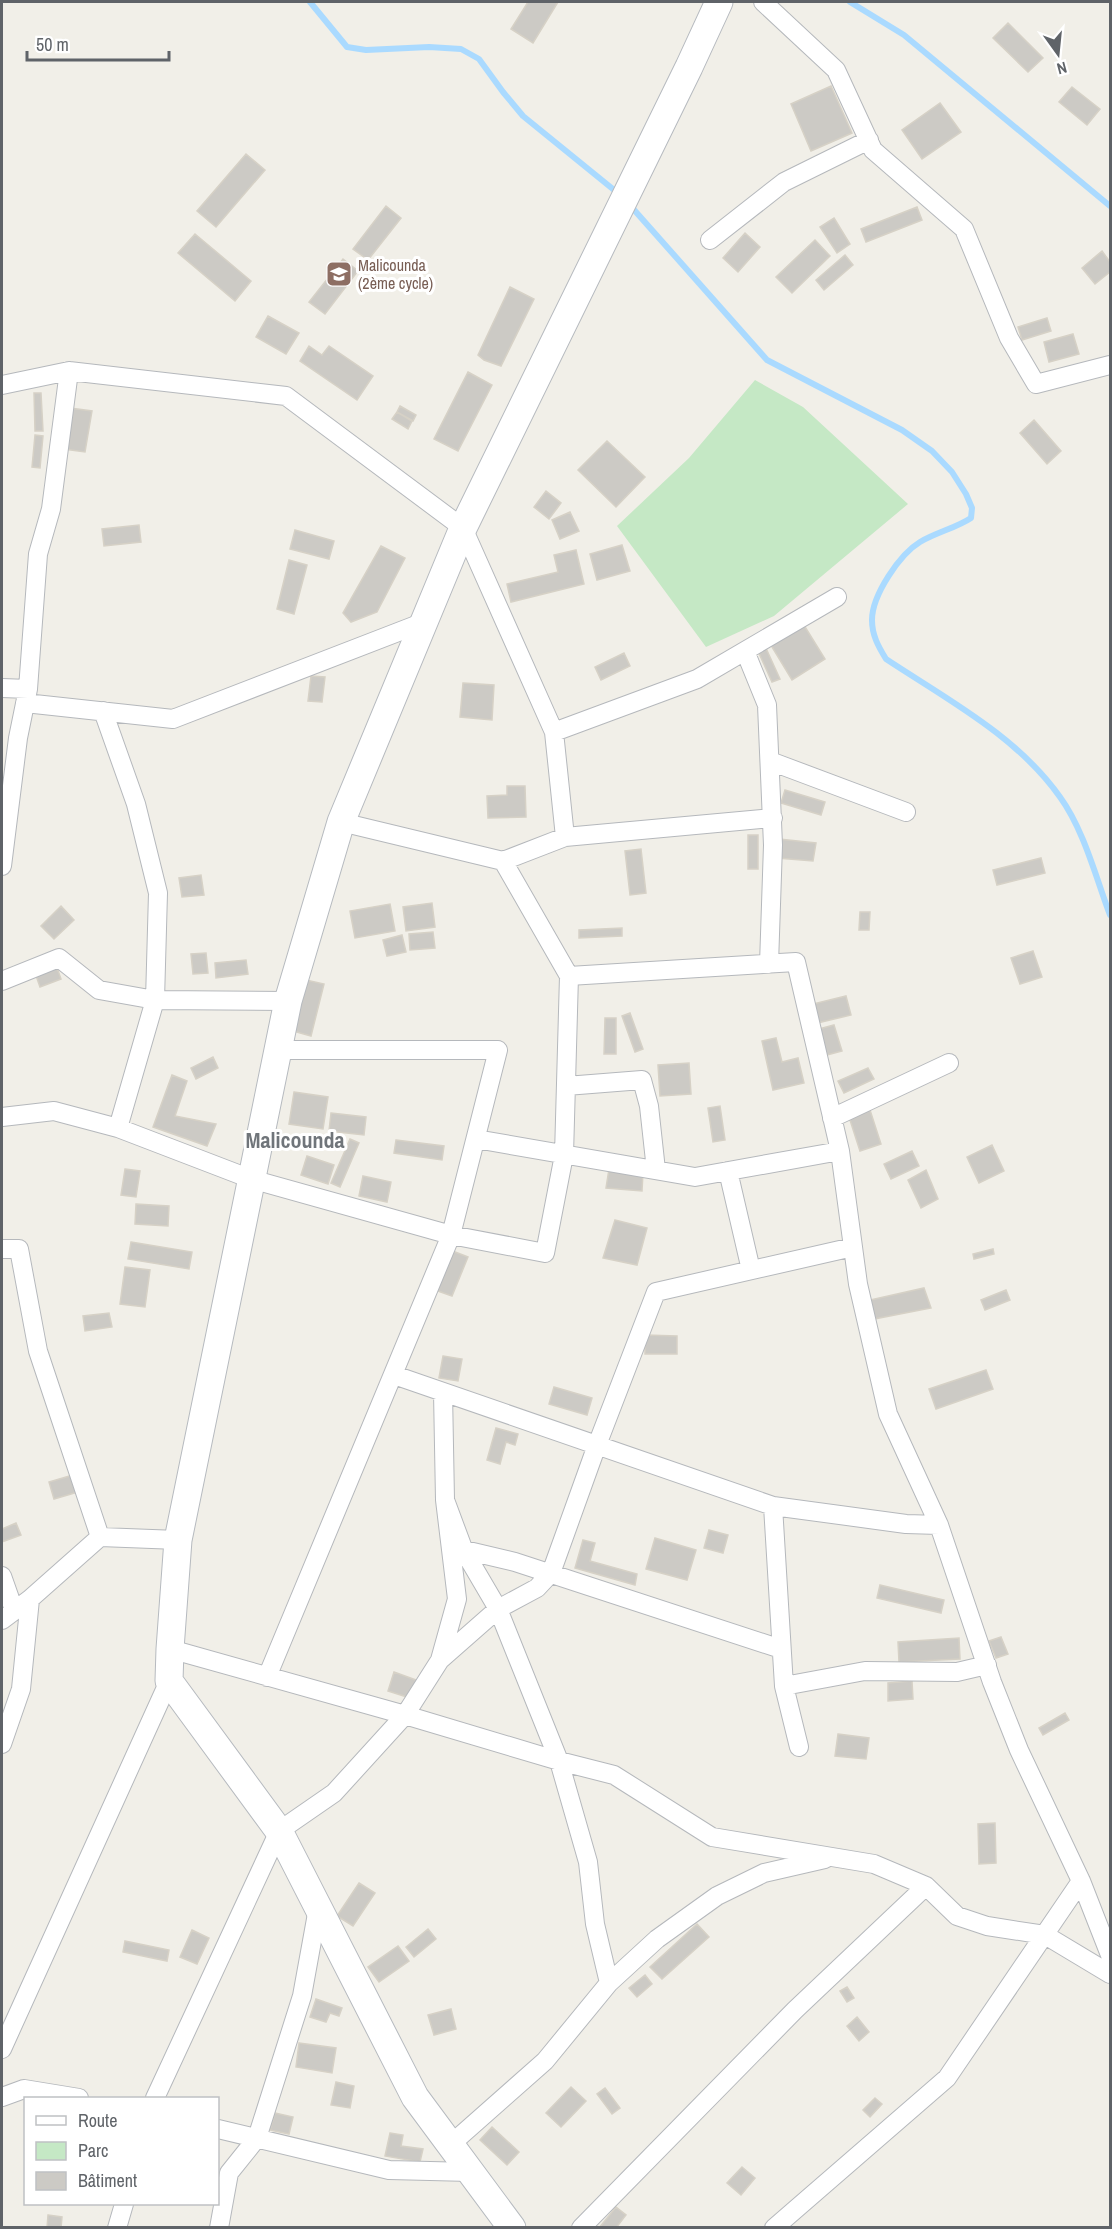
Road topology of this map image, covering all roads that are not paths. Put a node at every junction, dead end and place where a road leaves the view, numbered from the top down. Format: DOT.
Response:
graph roads {
  1 [pos="719,2"];
  2 [pos="763,2"];
  3 [pos="869,140"];
  4 [pos="710,240"];
  5 [pos="1110,366"];
  6 [pos="69,371"];
  7 [pos="2,385"];
  8 [pos="464,528"];
  9 [pos="837,597"];
  10 [pos="424,622"];
  11 [pos="745,651"];
  12 [pos="2,688"];
  13 [pos="27,696"];
  14 [pos="103,711"];
  15 [pos="554,732"];
  16 [pos="770,761"];
  17 [pos="906,812"];
  18 [pos="772,818"];
  19 [pos="341,822"];
  20 [pos="565,837"];
  21 [pos="2,860"];
  22 [pos="503,861"];
  23 [pos="2,866"];
  24 [pos="769,964"];
  25 [pos="569,976"];
  26 [pos="2,981"];
  27 [pos="155,1000"];
  28 [pos="288,1001"];
  29 [pos="278,1050"];
  30 [pos="949,1063"];
  31 [pos="566,1086"];
  32 [pos="2,1117"];
  33 [pos="832,1118"];
  34 [pos="118,1128"];
  35 [pos="476,1139"];
  36 [pos="840,1151"];
  37 [pos="564,1155"];
  38 [pos="657,1170"];
  39 [pos="728,1171"];
  40 [pos="251,1179"];
  41 [pos="451,1235"];
  42 [pos="853,1247"];
  43 [pos="2,1249"];
  44 [pos="751,1270"];
  45 [pos="394,1374"];
  46 [pos="444,1392"];
  47 [pos="597,1445"];
  48 [pos="773,1506"];
  49 [pos="939,1525"];
  50 [pos="100,1537"];
  51 [pos="178,1540"];
  52 [pos="457,1548"];
  53 [pos="551,1574"];
  54 [pos="2,1576"];
  55 [pos="30,1599"];
  56 [pos="498,1609"];
  57 [pos="8,1615"];
  58 [pos="170,1649"];
  59 [pos="781,1649"];
  60 [pos="440,1660"];
  61 [pos="987,1665"];
  62 [pos="267,1677"];
  63 [pos="169,1681"];
  64 [pos="784,1686"];
  65 [pos="405,1715"];
  66 [pos="2,1743"];
  67 [pos="799,1747"];
  68 [pos="559,1761"];
  69 [pos="279,1831"];
  70 [pos="833,1857"];
  71 [pos="1081,1881"];
  72 [pos="926,1886"];
  73 [pos="318,1908"];
  74 [pos="1045,1935"];
  75 [pos="1110,1955"];
  76 [pos="1110,1974"];
  77 [pos="609,1983"];
  78 [pos="2,2049"];
  79 [pos="2,2097"];
  80 [pos="73,2097"];
  81 [pos="154,2097"];
  82 [pos="219,2129"];
  83 [pos="257,2138"];
  84 [pos="450,2145"];
  85 [pos="471,2172"];
  86 [pos="123,2205"];
  87 [pos="117,2228"];
  88 [pos="219,2228"];
  89 [pos="512,2228"];
  90 [pos="581,2228"];
  91 [pos="774,2228"];
  1 -- 8 [label="main road"];
  2 -- 3 [label="street"];
  3 -- 4 [label="street"];
  3 -- 5 [label="street"];
  6 -- 7 [label="street"];
  6 -- 8 [label="street"];
  6 -- 13 [label="street"];
  8 -- 10 [label="main road"];
  8 -- 15 [label="street"];
  9 -- 11 [label="street"];
  10 -- 14 [label="street"];
  10 -- 19 [label="main road"];
  11 -- 15 [label="street"];
  11 -- 16 [label="street"];
  12 -- 13 [label="street"];
  13 -- 14 [label="street"];
  13 -- 21 [label="street"];
  14 -- 27 [label="street"];
  15 -- 20 [label="street"];
  16 -- 17 [label="street"];
  16 -- 18 [label="street"];
  18 -- 20 [label="street"];
  18 -- 24 [label="street"];
  19 -- 22 [label="street"];
  19 -- 28 [label="main road"];
  20 -- 22 [label="street"];
  21 -- 23 [label="street"];
  22 -- 25 [label="street"];
  24 -- 25 [label="street"];
  24 -- 33 [label="street"];
  25 -- 31 [label="street"];
  26 -- 27 [label="street"];
  27 -- 28 [label="street"];
  27 -- 34 [label="street"];
  28 -- 29 [label="main road"];
  29 -- 35 [label="street"];
  29 -- 40 [label="main road"];
  30 -- 33 [label="street"];
  31 -- 37 [label="street"];
  31 -- 38 [label="street"];
  32 -- 34 [label="street"];
  33 -- 36 [label="street"];
  34 -- 40 [label="street"];
  35 -- 37 [label="street"];
  35 -- 41 [label="street"];
  36 -- 39 [label="street"];
  36 -- 42 [label="street"];
  37 -- 38 [label="street"];
  37 -- 41 [label="street"];
  38 -- 39 [label="street"];
  39 -- 44 [label="street"];
  40 -- 41 [label="street"];
  40 -- 51 [label="main road"];
  41 -- 45 [label="street"];
  42 -- 44 [label="street"];
  42 -- 49 [label="street"];
  43 -- 50 [label="street"];
  44 -- 47 [label="street"];
  45 -- 46 [label="street"];
  45 -- 62 [label="street"];
  46 -- 47 [label="street"];
  46 -- 52 [label="street"];
  47 -- 48 [label="street"];
  47 -- 53 [label="street"];
  48 -- 49 [label="street"];
  48 -- 59 [label="street"];
  49 -- 61 [label="street"];
  50 -- 51 [label="street"];
  50 -- 55 [label="street"];
  51 -- 58 [label="main road"];
  52 -- 53 [label="street"];
  52 -- 56 [label="street"];
  52 -- 60 [label="street"];
  53 -- 56 [label="street"];
  53 -- 59 [label="street"];
  54 -- 57 [label="street"];
  55 -- 57 [label="street"];
  55 -- 66 [label="street"];
  56 -- 60 [label="street"];
  56 -- 68 [label="street"];
  58 -- 62 [label="street"];
  58 -- 63 [label="main road"];
  59 -- 64 [label="street"];
  60 -- 65 [label="street"];
  61 -- 64 [label="street"];
  61 -- 71 [label="street"];
  62 -- 65 [label="street"];
  63 -- 69 [label="main road"];
  63 -- 78 [label="street"];
  64 -- 67 [label="street"];
  65 -- 68 [label="street"];
  65 -- 69 [label="street"];
  68 -- 70 [label="street"];
  68 -- 77 [label="street"];
  69 -- 73 [label="main road"];
  69 -- 81 [label="street"];
  70 -- 72 [label="street"];
  70 -- 77 [label="street"];
  71 -- 74 [label="street"];
  71 -- 75 [label="street"];
  72 -- 74 [label="street"];
  72 -- 90 [label="street"];
  73 -- 83 [label="street"];
  73 -- 84 [label="main road"];
  74 -- 76 [label="street"];
  74 -- 91 [label="street"];
  77 -- 84 [label="street"];
  79 -- 80 [label="street"];
  82 -- 83 [label="street"];
  83 -- 85 [label="street"];
  83 -- 88 [label="street"];
  84 -- 85 [label="main road"];
  85 -- 89 [label="main road"];
  86 -- 87 [label="street"];
}
